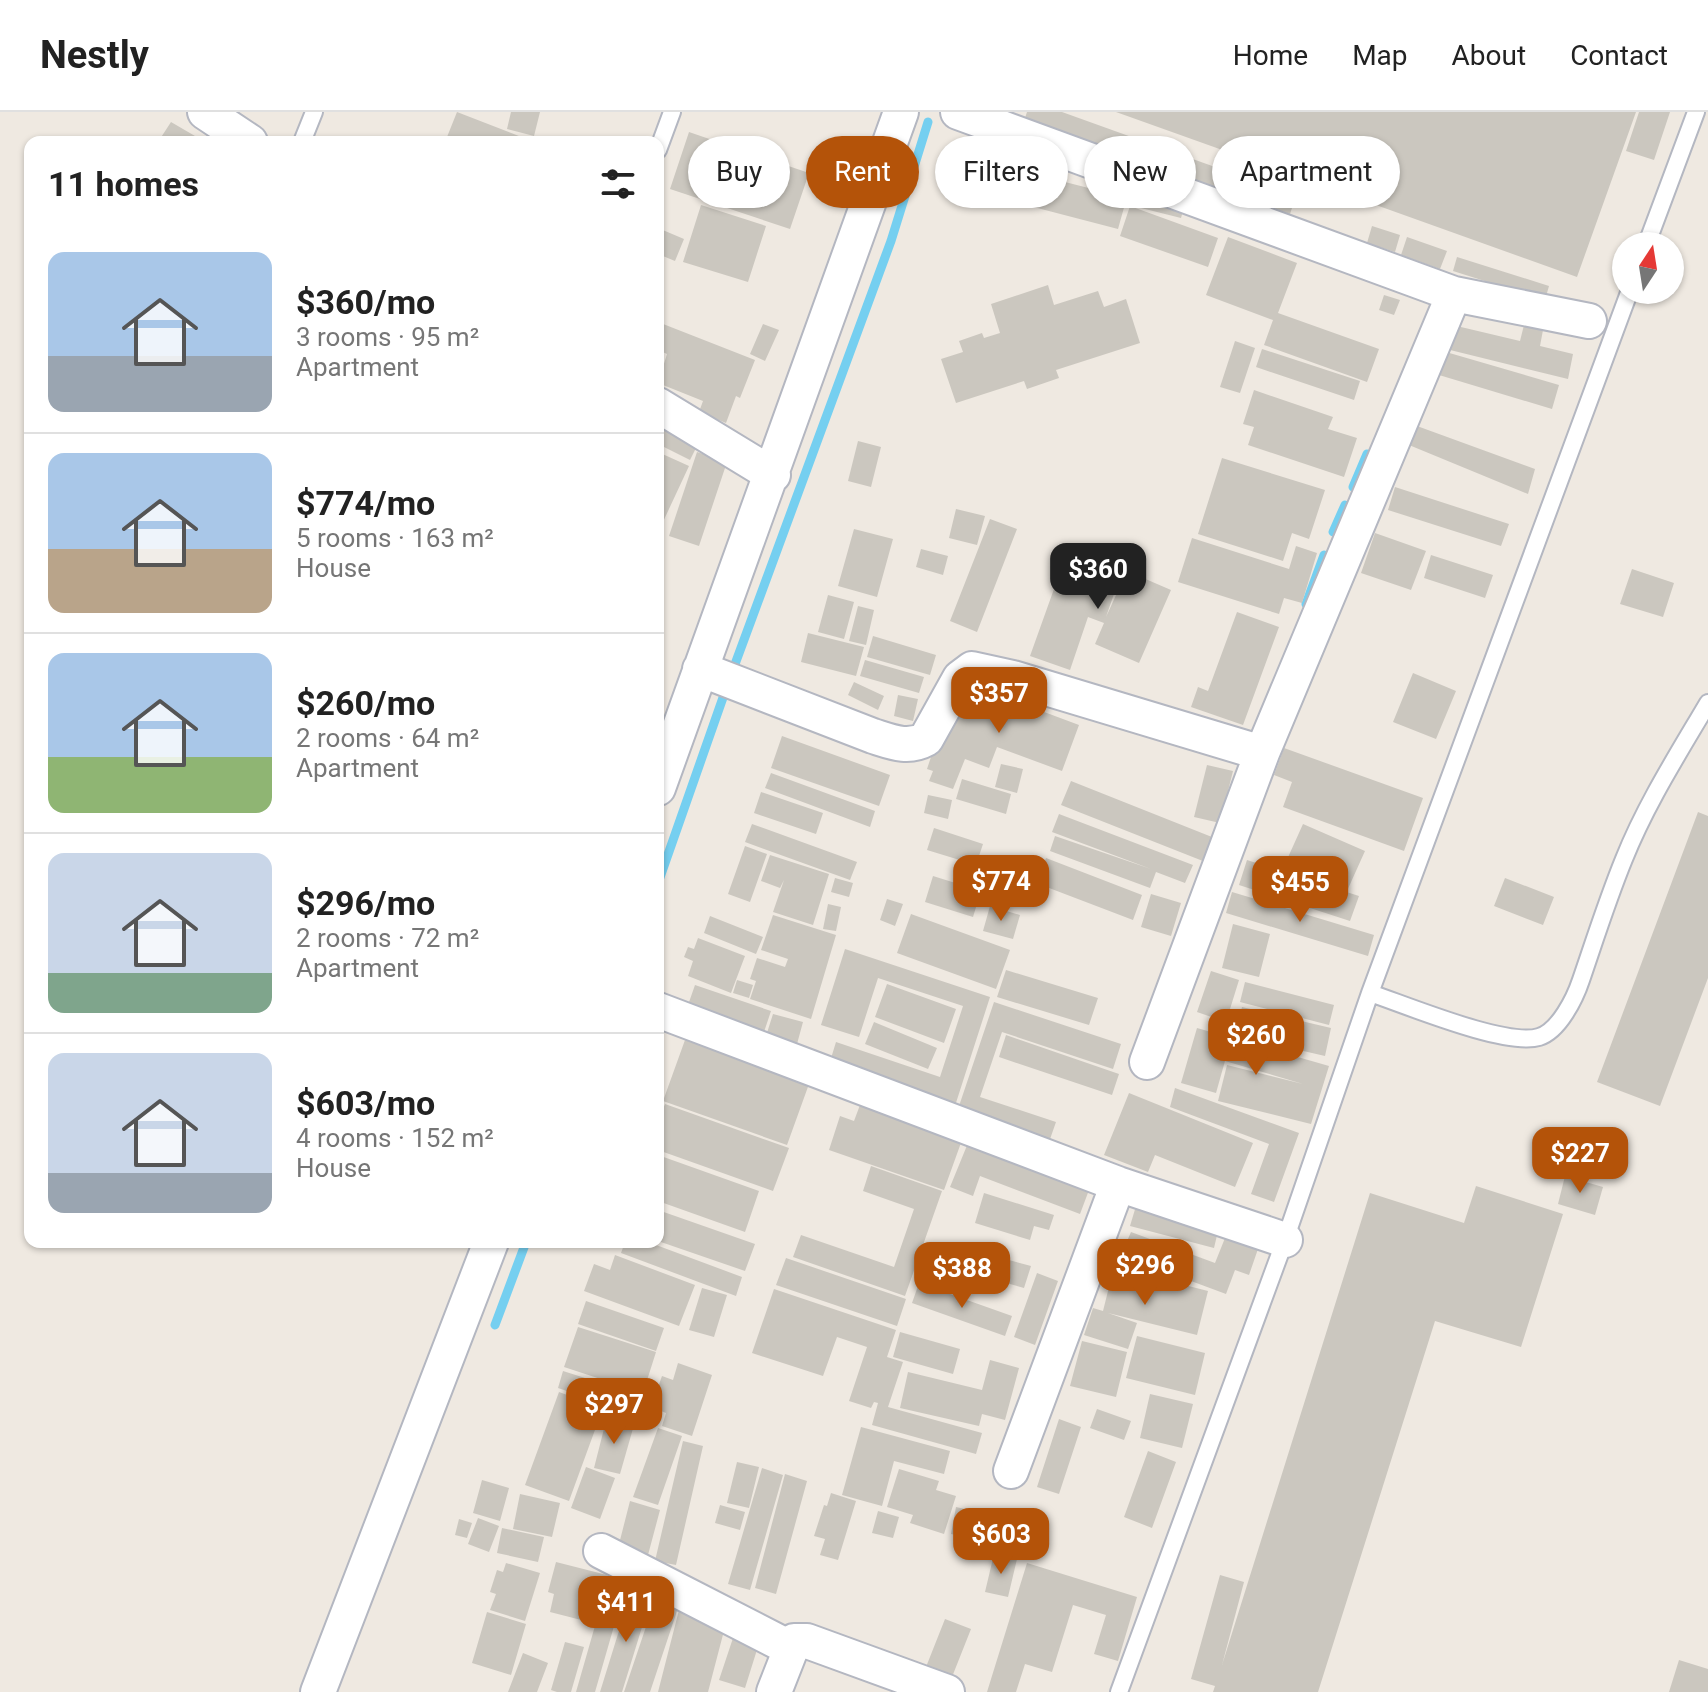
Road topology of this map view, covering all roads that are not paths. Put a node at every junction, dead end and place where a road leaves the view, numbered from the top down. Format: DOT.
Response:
graph roads {
  1 [pos="205,112"];
  2 [pos="314,112"];
  3 [pos="672,112"];
  4 [pos="901,112"];
  5 [pos="958,112"];
  6 [pos="1696,112"];
  7 [pos="241,136"];
  8 [pos="304,136"];
  9 [pos="663,136"];
  10 [pos="1651,232"];
  11 [pos="1454,294"];
  12 [pos="1625,304"];
  13 [pos="1589,321"];
  14 [pos="664,409"];
  15 [pos="773,475"];
  16 [pos="700,669"];
  17 [pos="1708,703"];
  18 [pos="1262,753"];
  19 [pos="664,771"];
  20 [pos="1370,993"];
  21 [pos="664,1012"];
  22 [pos="1147,1062"];
  23 [pos="1118,1184"];
  24 [pos="1285,1240"];
  25 [pos="489,1248"];
  26 [pos="1011,1471"];
  27 [pos="601,1551"];
  28 [pos="790,1648"];
  29 [pos="318,1692"];
  30 [pos="774,1692"];
  31 [pos="947,1692"];
  32 [pos="1119,1692"];
  1 -- 7 [label="street"];
  2 -- 8 [label="lane"];
  3 -- 9 [label="lane"];
  4 -- 15 [label="street"];
  5 -- 11 [label="street"];
  6 -- 10 [label="lane"];
  11 -- 13 [label="street"];
  11 -- 18 [label="street"];
  12 -- 20 [label="lane"];
  14 -- 15 [label="street"];
  15 -- 16 [label="street"];
  16 -- 18 [label="street"];
  16 -- 19 [label="street"];
  17 -- 20 [label="lane"];
  18 -- 22 [label="street"];
  20 -- 24 [label="lane"];
  21 -- 23 [label="street"];
  23 -- 24 [label="street"];
  23 -- 26 [label="street"];
  24 -- 32 [label="lane"];
  25 -- 29 [label="street"];
  27 -- 28 [label="street"];
  28 -- 30 [label="street"];
  28 -- 31 [label="street"];
}
